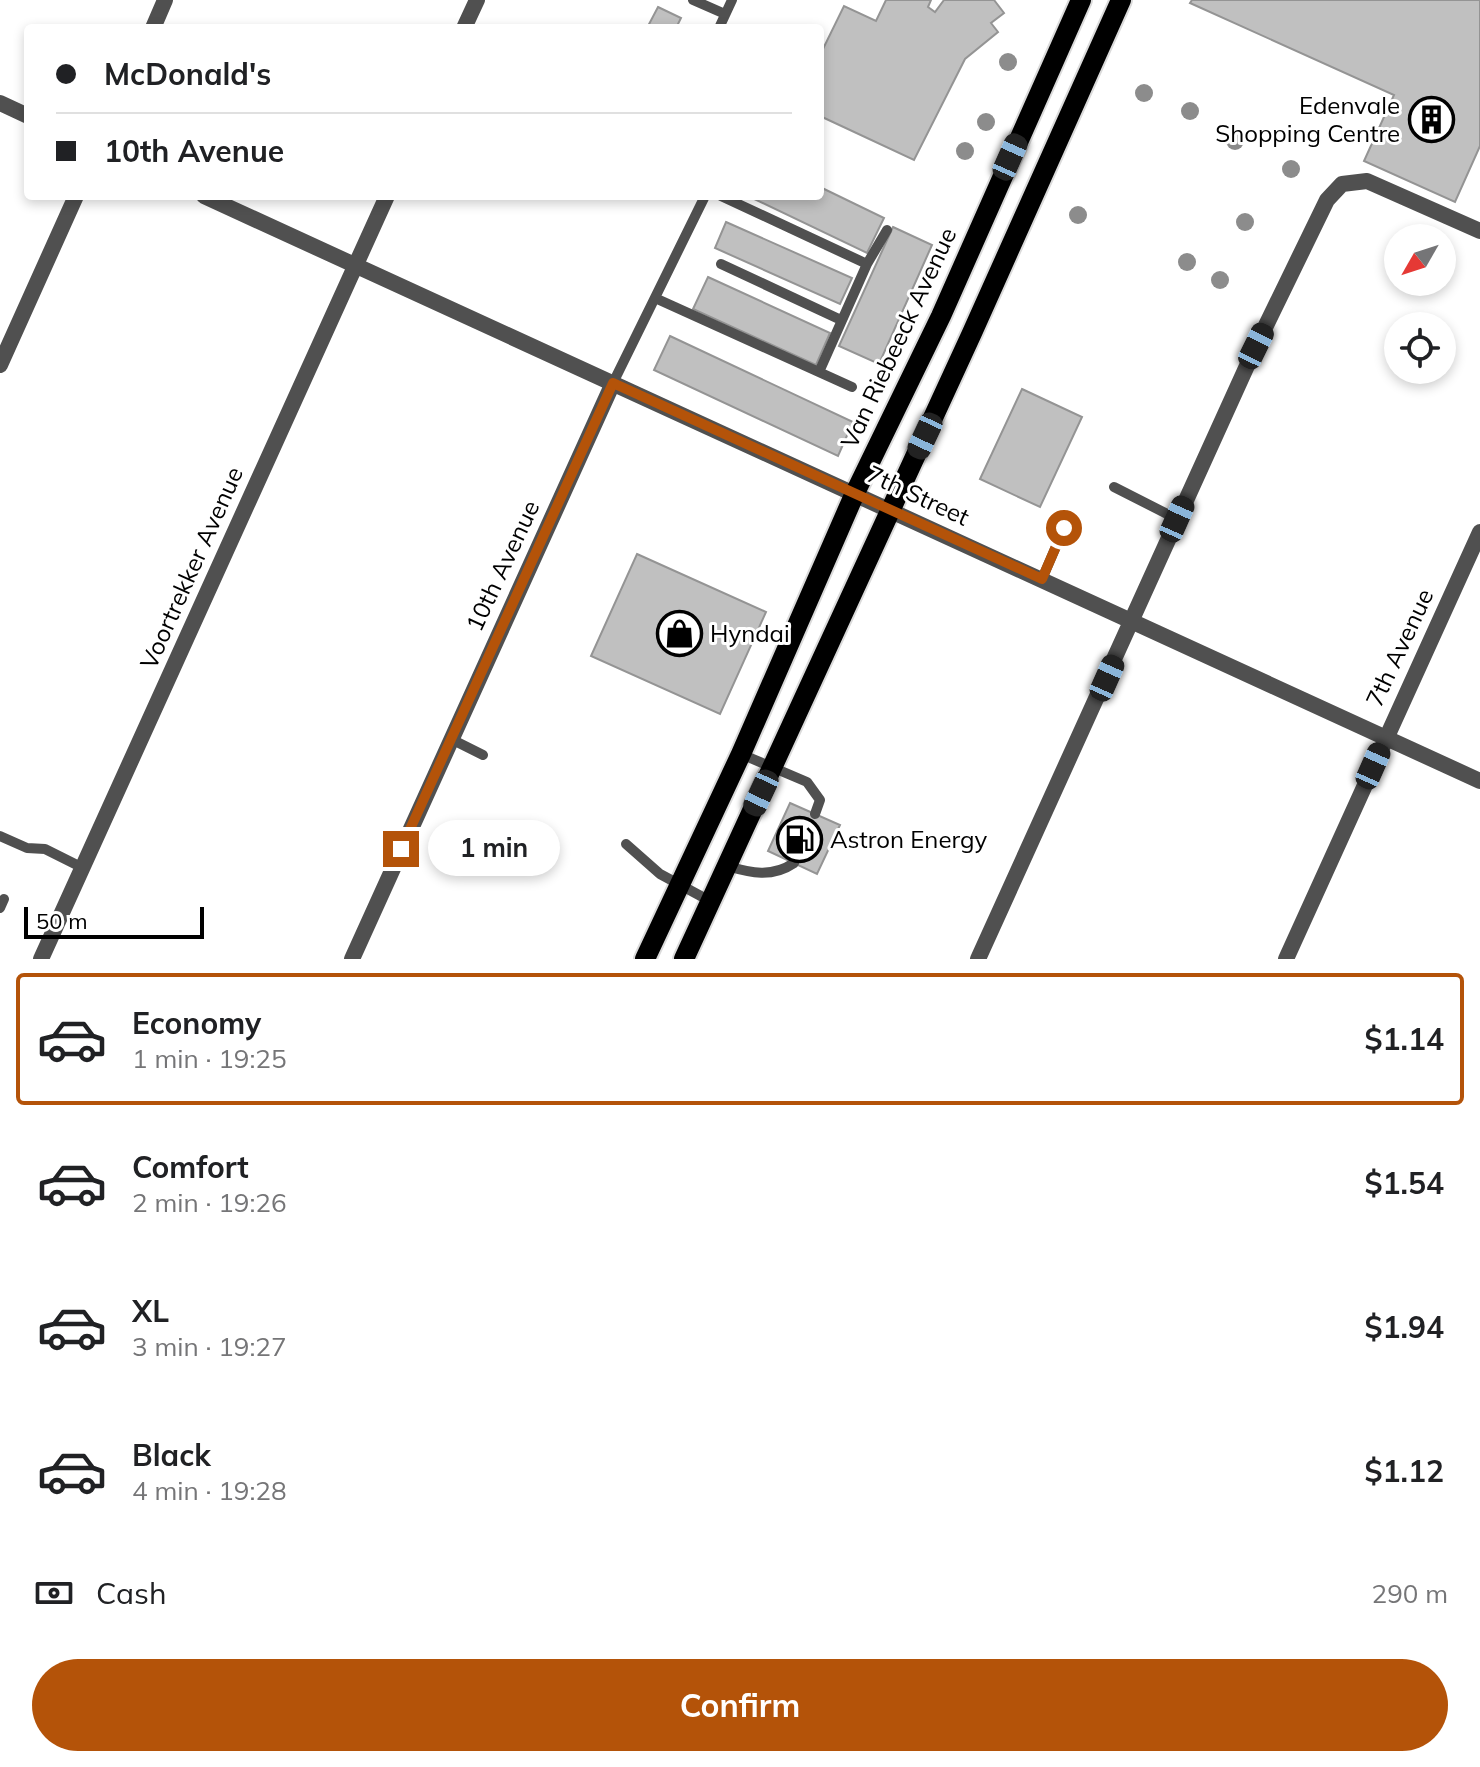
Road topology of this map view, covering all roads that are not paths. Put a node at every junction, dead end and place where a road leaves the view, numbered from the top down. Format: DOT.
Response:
graph roads {
  1 [pos="165,0"];
  2 [pos="477,0"];
  3 [pos="693,0"];
  4 [pos="732,0"];
  5 [pos="1081,0"];
  6 [pos="1121,0"];
  7 [pos="725,14"];
  8 [pos="155,24"];
  9 [pos="466,24"];
  10 [pos="721,24"];
  11 [pos="0,103"];
  12 [pos="24,114"];
  13 [pos="74,200"];
  14 [pos="213,200"];
  15 [pos="385,200"];
  16 [pos="703,200"];
  17 [pos="730,200"];
  18 [pos="887,230"];
  19 [pos="1480,231"];
  20 [pos="721,264"];
  21 [pos="867,264"];
  22 [pos="355,265"];
  23 [pos="655,298"];
  24 [pos="841,320"];
  25 [pos="0,365"];
  26 [pos="819,372"];
  27 [pos="613,383"];
  28 [pos="852,387"];
  29 [pos="1114,487"];
  30 [pos="855,493"];
  31 [pos="890,509"];
  32 [pos="1177,519"];
  33 [pos="1064,528"];
  34 [pos="1480,532"];
  35 [pos="1042,579"];
  36 [pos="1132,621"];
  37 [pos="451,739"];
  38 [pos="1385,739"];
  39 [pos="741,754"];
  40 [pos="483,755"];
  41 [pos="772,768"];
  42 [pos="1480,781"];
  43 [pos="815,814"];
  44 [pos="0,836"];
  45 [pos="626,844"];
  46 [pos="794,863"];
  47 [pos="727,866"];
  48 [pos="83,868"];
  49 [pos="677,885"];
  50 [pos="710,901"];
  51 [pos="41,959"];
  52 [pos="352,959"];
  53 [pos="645,959"];
  54 [pos="684,959"];
  55 [pos="978,959"];
  56 [pos="1286,959"];
  1 -- 8 [label="street"];
  2 -- 9 [label="street"];
  3 -- 7 [label="lane"];
  4 -- 7 [label="lane"];
  5 -- 30 [label="main road, Van Riebeeck Avenue"];
  6 -- 31 [label="main road"];
  7 -- 10 [label="lane"];
  11 -- 12 [label="street"];
  13 -- 25 [label="street"];
  14 -- 22 [label="street, 7th Street"];
  15 -- 22 [label="street, Voortrekker Avenue"];
  16 -- 23 [label="lane, 10th Avenue"];
  17 -- 21 [label="lane"];
  18 -- 21 [label="lane"];
  19 -- 32 [label="street"];
  20 -- 24 [label="lane"];
  21 -- 24 [label="lane"];
  22 -- 27 [label="street, 7th Street"];
  22 -- 48 [label="street, Voortrekker Avenue"];
  23 -- 26 [label="lane"];
  23 -- 27 [label="lane, 10th Avenue"];
  24 -- 26 [label="lane"];
  26 -- 28 [label="lane"];
  27 -- 30 [label="street, 7th Street"];
  27 -- 37 [label="street, 10th Avenue"];
  29 -- 32 [label="lane"];
  30 -- 31 [label="street, 7th Street"];
  30 -- 39 [label="main road, Van Riebeeck Avenue"];
  31 -- 35 [label="street, 7th Street"];
  31 -- 41 [label="main road"];
  32 -- 36 [label="street"];
  33 -- 35 [label="lane"];
  34 -- 38 [label="street, 7th Avenue"];
  35 -- 36 [label="street, 7th Street"];
  36 -- 38 [label="street, 7th Street"];
  36 -- 55 [label="street"];
  37 -- 40 [label="lane"];
  37 -- 52 [label="street, 10th Avenue"];
  38 -- 42 [label="street, 7th Street"];
  38 -- 56 [label="street, 7th Avenue"];
  39 -- 41 [label="lane"];
  39 -- 49 [label="main road, Van Riebeeck Avenue"];
  41 -- 43 [label="lane"];
  41 -- 47 [label="main road"];
  44 -- 48 [label="lane"];
  45 -- 49 [label="lane"];
  46 -- 47 [label="lane"];
  47 -- 50 [label="main road"];
  48 -- 51 [label="street, Voortrekker Avenue"];
  49 -- 50 [label="lane"];
  49 -- 53 [label="main road, Van Riebeeck Avenue"];
  50 -- 54 [label="main road"];
}
